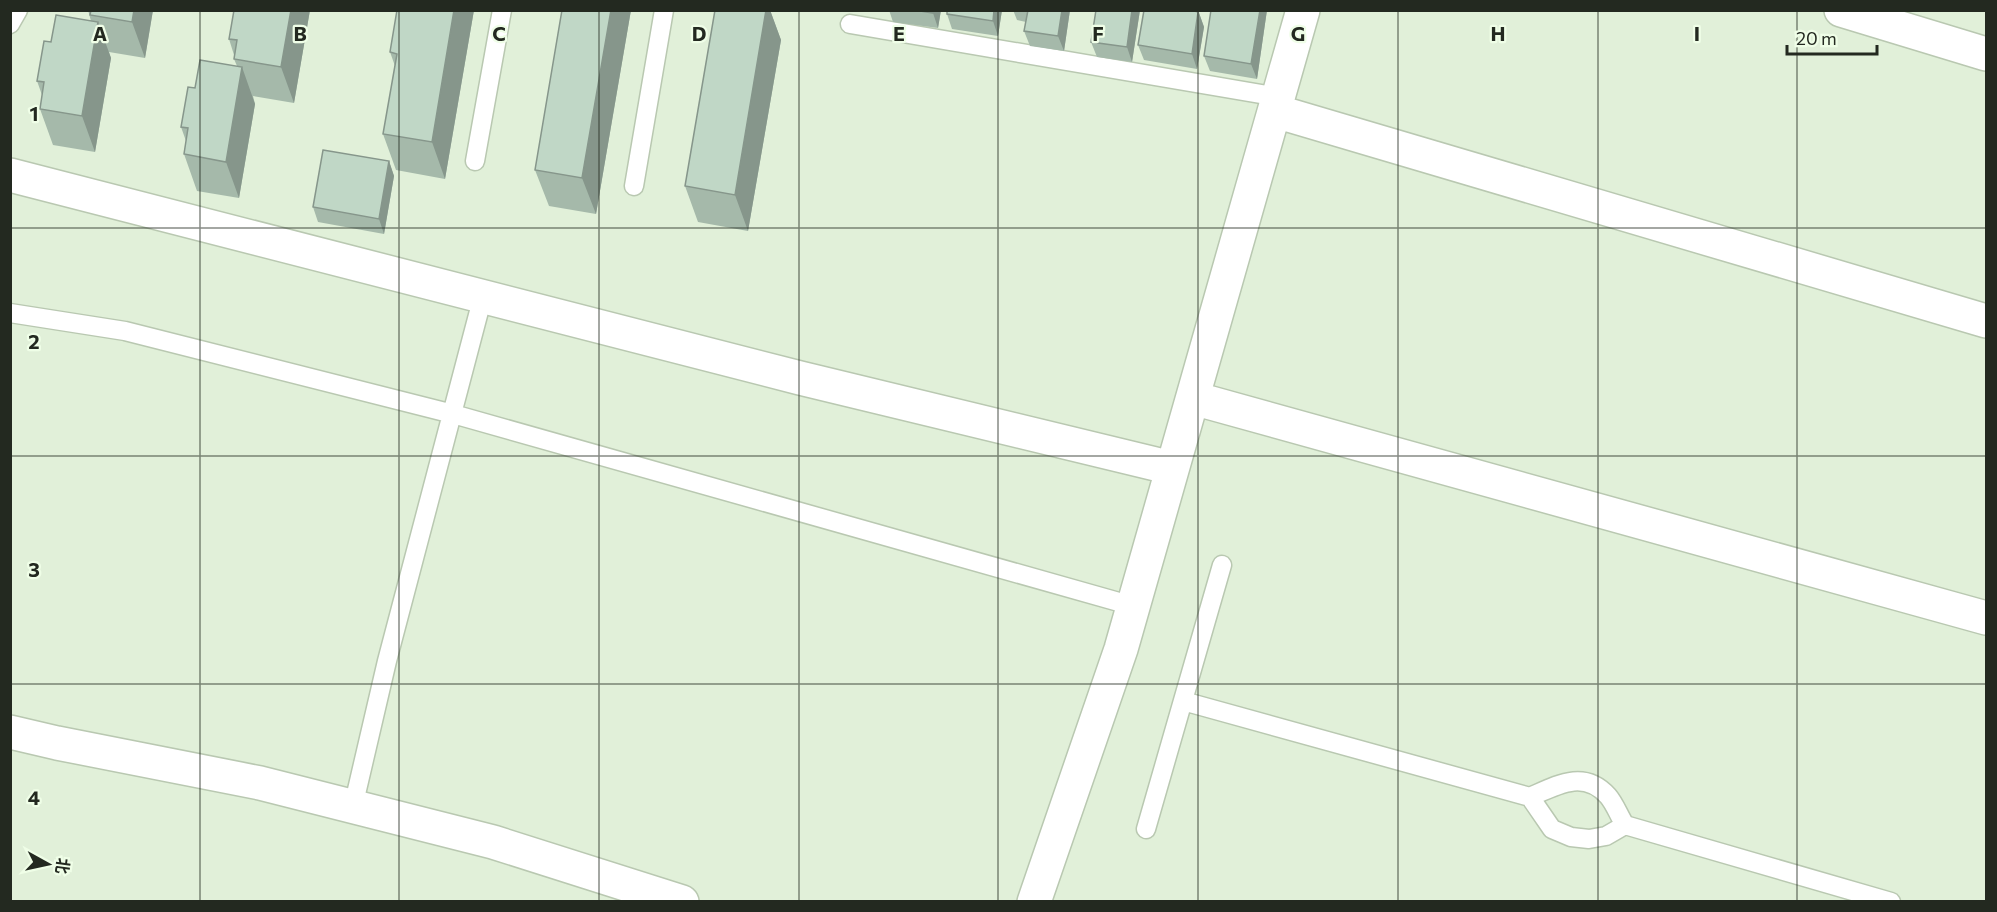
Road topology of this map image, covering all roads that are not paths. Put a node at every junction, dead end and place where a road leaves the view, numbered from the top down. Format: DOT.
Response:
graph roads {
  1 [pos="18,10"];
  2 [pos="502,10"];
  3 [pos="664,10"];
  4 [pos="1303,10"];
  5 [pos="1841,10"];
  6 [pos="10,24"];
  7 [pos="850,24"];
  8 [pos="1986,54"];
  9 [pos="1277,104"];
  10 [pos="475,161"];
  11 [pos="11,180"];
  12 [pos="634,186"];
  13 [pos="483,296"];
  14 [pos="10,313"];
  15 [pos="1986,321"];
  16 [pos="1193,398"];
  17 [pos="453,414"];
  18 [pos="1172,468"];
  19 [pos="1221,565"];
  20 [pos="1133,606"];
  21 [pos="1986,618"];
  22 [pos="1183,701"];
  23 [pos="10,732"];
  24 [pos="1530,797"];
  25 [pos="353,807"];
  26 [pos="1624,825"];
  27 [pos="1146,829"];
  28 [pos="682,902"];
  29 [pos="1034,902"];
  30 [pos="1891,902"];
  1 -- 6 [label="lane"];
  2 -- 10 [label="lane"];
  3 -- 12 [label="lane"];
  4 -- 9 [label="street"];
  5 -- 8 [label="street"];
  7 -- 9 [label="lane"];
  9 -- 15 [label="street"];
  9 -- 16 [label="street"];
  11 -- 13 [label="street"];
  13 -- 17 [label="lane"];
  13 -- 18 [label="street"];
  14 -- 17 [label="lane"];
  16 -- 18 [label="street"];
  16 -- 21 [label="street"];
  17 -- 20 [label="lane"];
  17 -- 25 [label="lane"];
  18 -- 20 [label="street"];
  19 -- 22 [label="lane"];
  20 -- 29 [label="street"];
  22 -- 24 [label="lane"];
  22 -- 27 [label="lane"];
  23 -- 25 [label="street"];
  24 -- 26 [label="lane"];
  24 -- 26 [label="lane"];
  25 -- 28 [label="street"];
  26 -- 30 [label="lane"];
}
